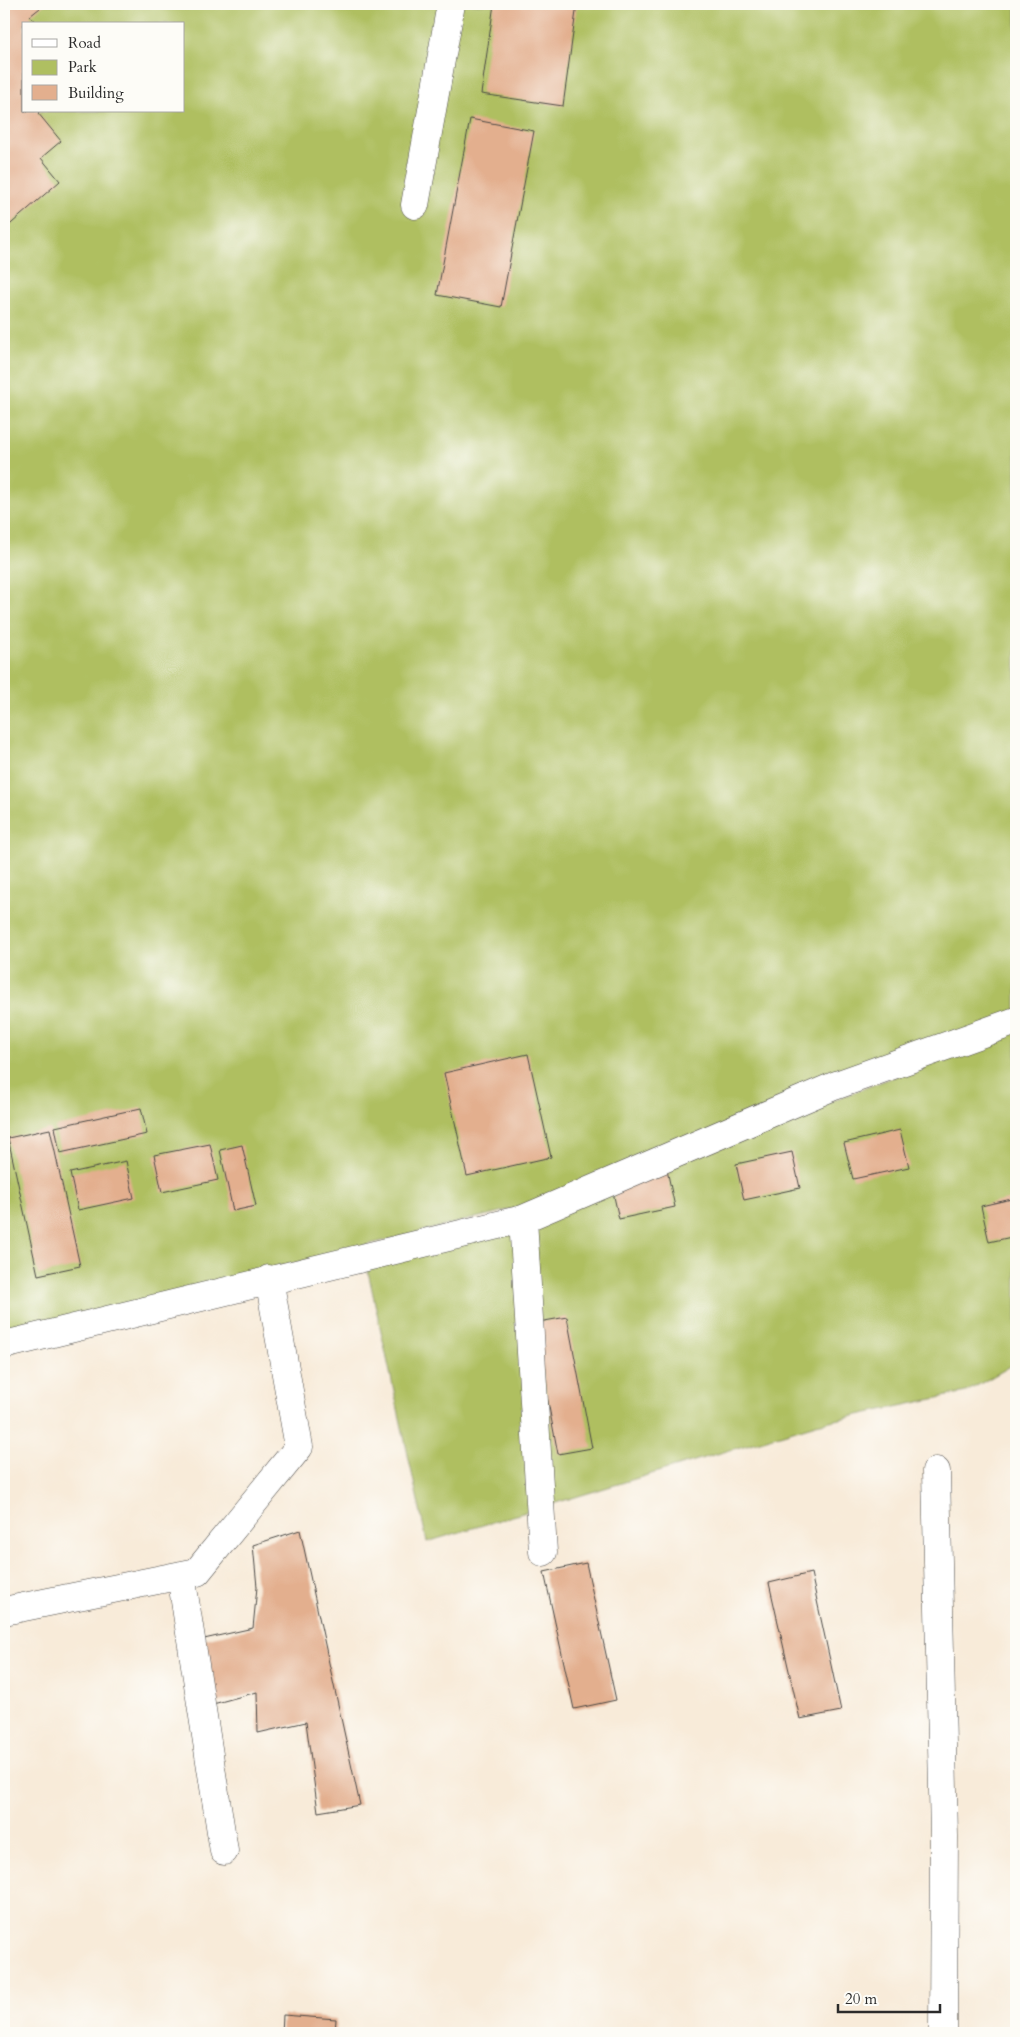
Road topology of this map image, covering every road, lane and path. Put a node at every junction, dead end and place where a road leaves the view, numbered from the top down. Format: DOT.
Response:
graph roads {
  1 [pos="452,4"];
  2 [pos="416,205"];
  3 [pos="1016,1021"];
  4 [pos="523,1219"];
  5 [pos="269,1279"];
  6 [pos="4,1345"];
  7 [pos="936,1471"];
  8 [pos="543,1552"];
  9 [pos="181,1575"];
  10 [pos="4,1611"];
  11 [pos="224,1851"];
  12 [pos="943,2033"];
  1 -- 2 [label="street"];
  3 -- 4 [label="street"];
  4 -- 5 [label="street"];
  4 -- 8 [label="street"];
  5 -- 6 [label="street"];
  5 -- 9 [label="street"];
  7 -- 12 [label="street"];
  9 -- 10 [label="street"];
  9 -- 11 [label="street"];
}
